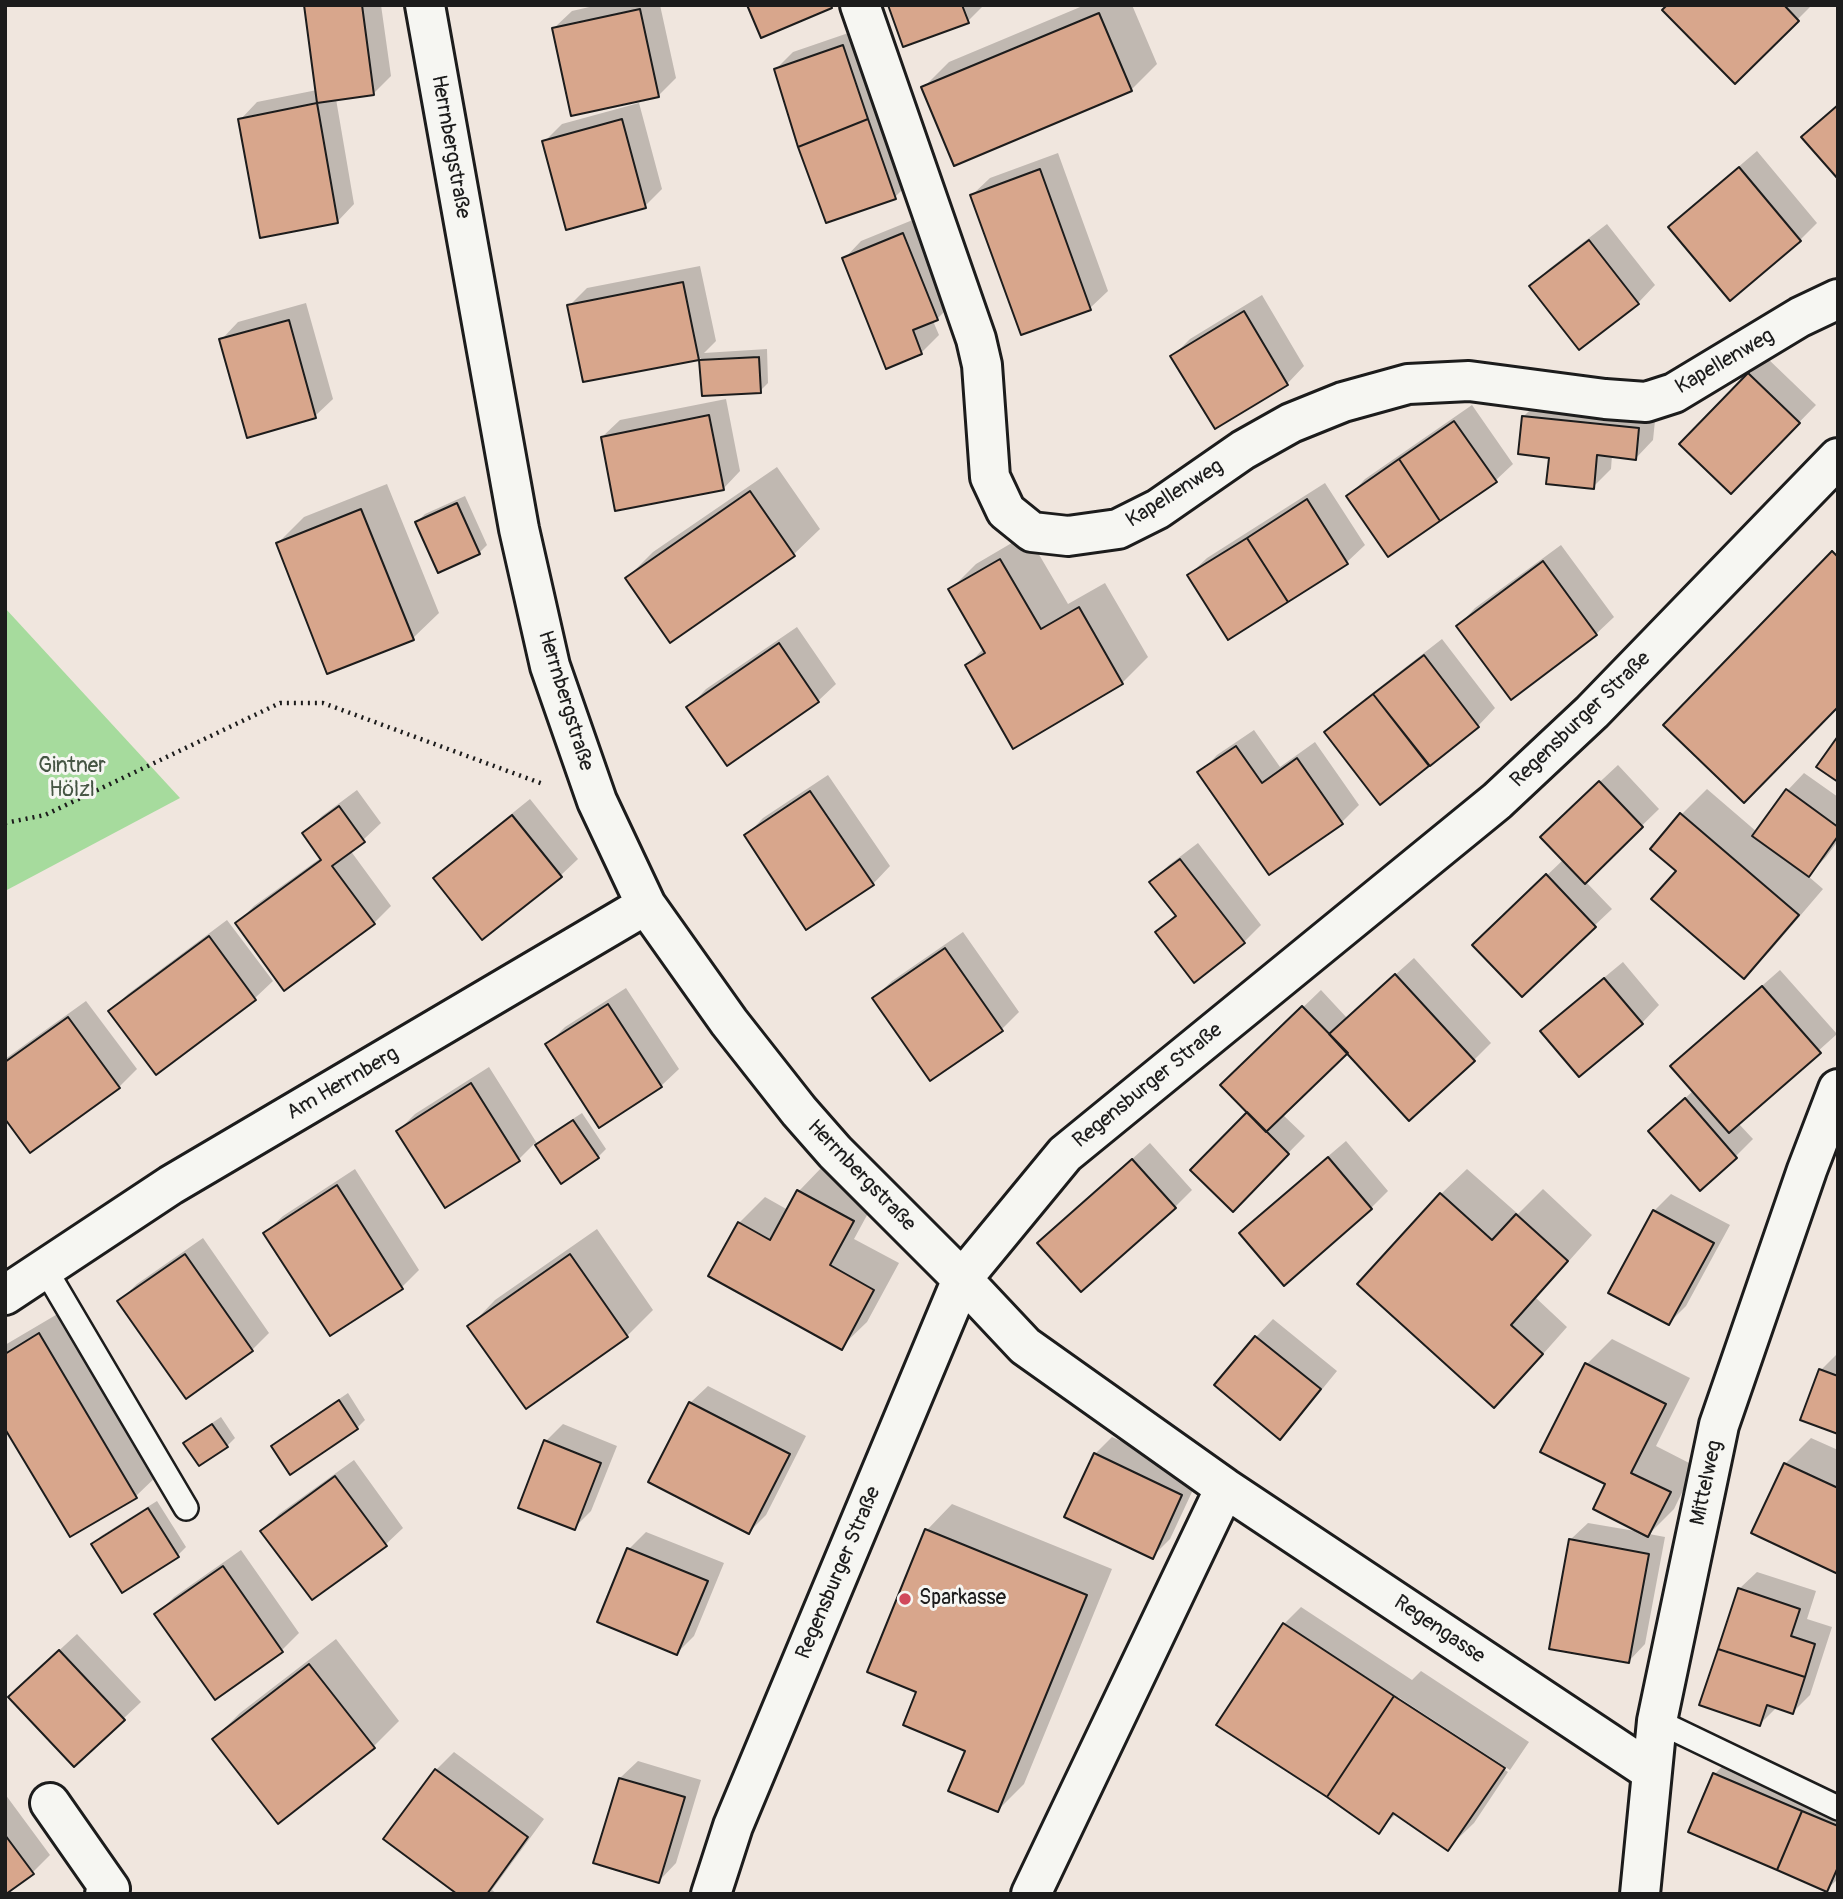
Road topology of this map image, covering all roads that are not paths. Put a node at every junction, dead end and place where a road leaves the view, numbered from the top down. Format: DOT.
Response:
graph roads {
  1 [pos="425,5"];
  2 [pos="860,5"];
  3 [pos="1838,299"];
  4 [pos="1838,458"];
  5 [pos="646,905"];
  6 [pos="1838,1088"];
  7 [pos="45,1269"];
  8 [pos="962,1279"];
  9 [pos="5,1295"];
  10 [pos="1225,1488"];
  11 [pos="186,1508"];
  12 [pos="1657,1721"];
  13 [pos="1652,1772"];
  14 [pos="50,1803"];
  15 [pos="1838,1808"];
  16 [pos="105,1894"];
  17 [pos="711,1894"];
  18 [pos="1031,1894"];
  19 [pos="1640,1894"];
  1 -- 5 [label="street, Herrnbergstraße"];
  2 -- 3 [label="street, Kapellenweg"];
  4 -- 8 [label="street, Regensburger Straße"];
  5 -- 7 [label="street, Am Herrnberg"];
  5 -- 8 [label="street, Herrnbergstraße"];
  6 -- 12 [label="street, Mittelweg"];
  7 -- 9 [label="street, Am Herrnberg"];
  7 -- 11 [label="lane"];
  8 -- 10 [label="street, Regengasse"];
  8 -- 17 [label="street, Regensburger Straße"];
  10 -- 13 [label="street, Regengasse"];
  10 -- 18 [label="street"];
  12 -- 13 [label="street, Mittelweg"];
  12 -- 15 [label="lane"];
  13 -- 19 [label="street, Mittelweg"];
  14 -- 16 [label="street"];
}
